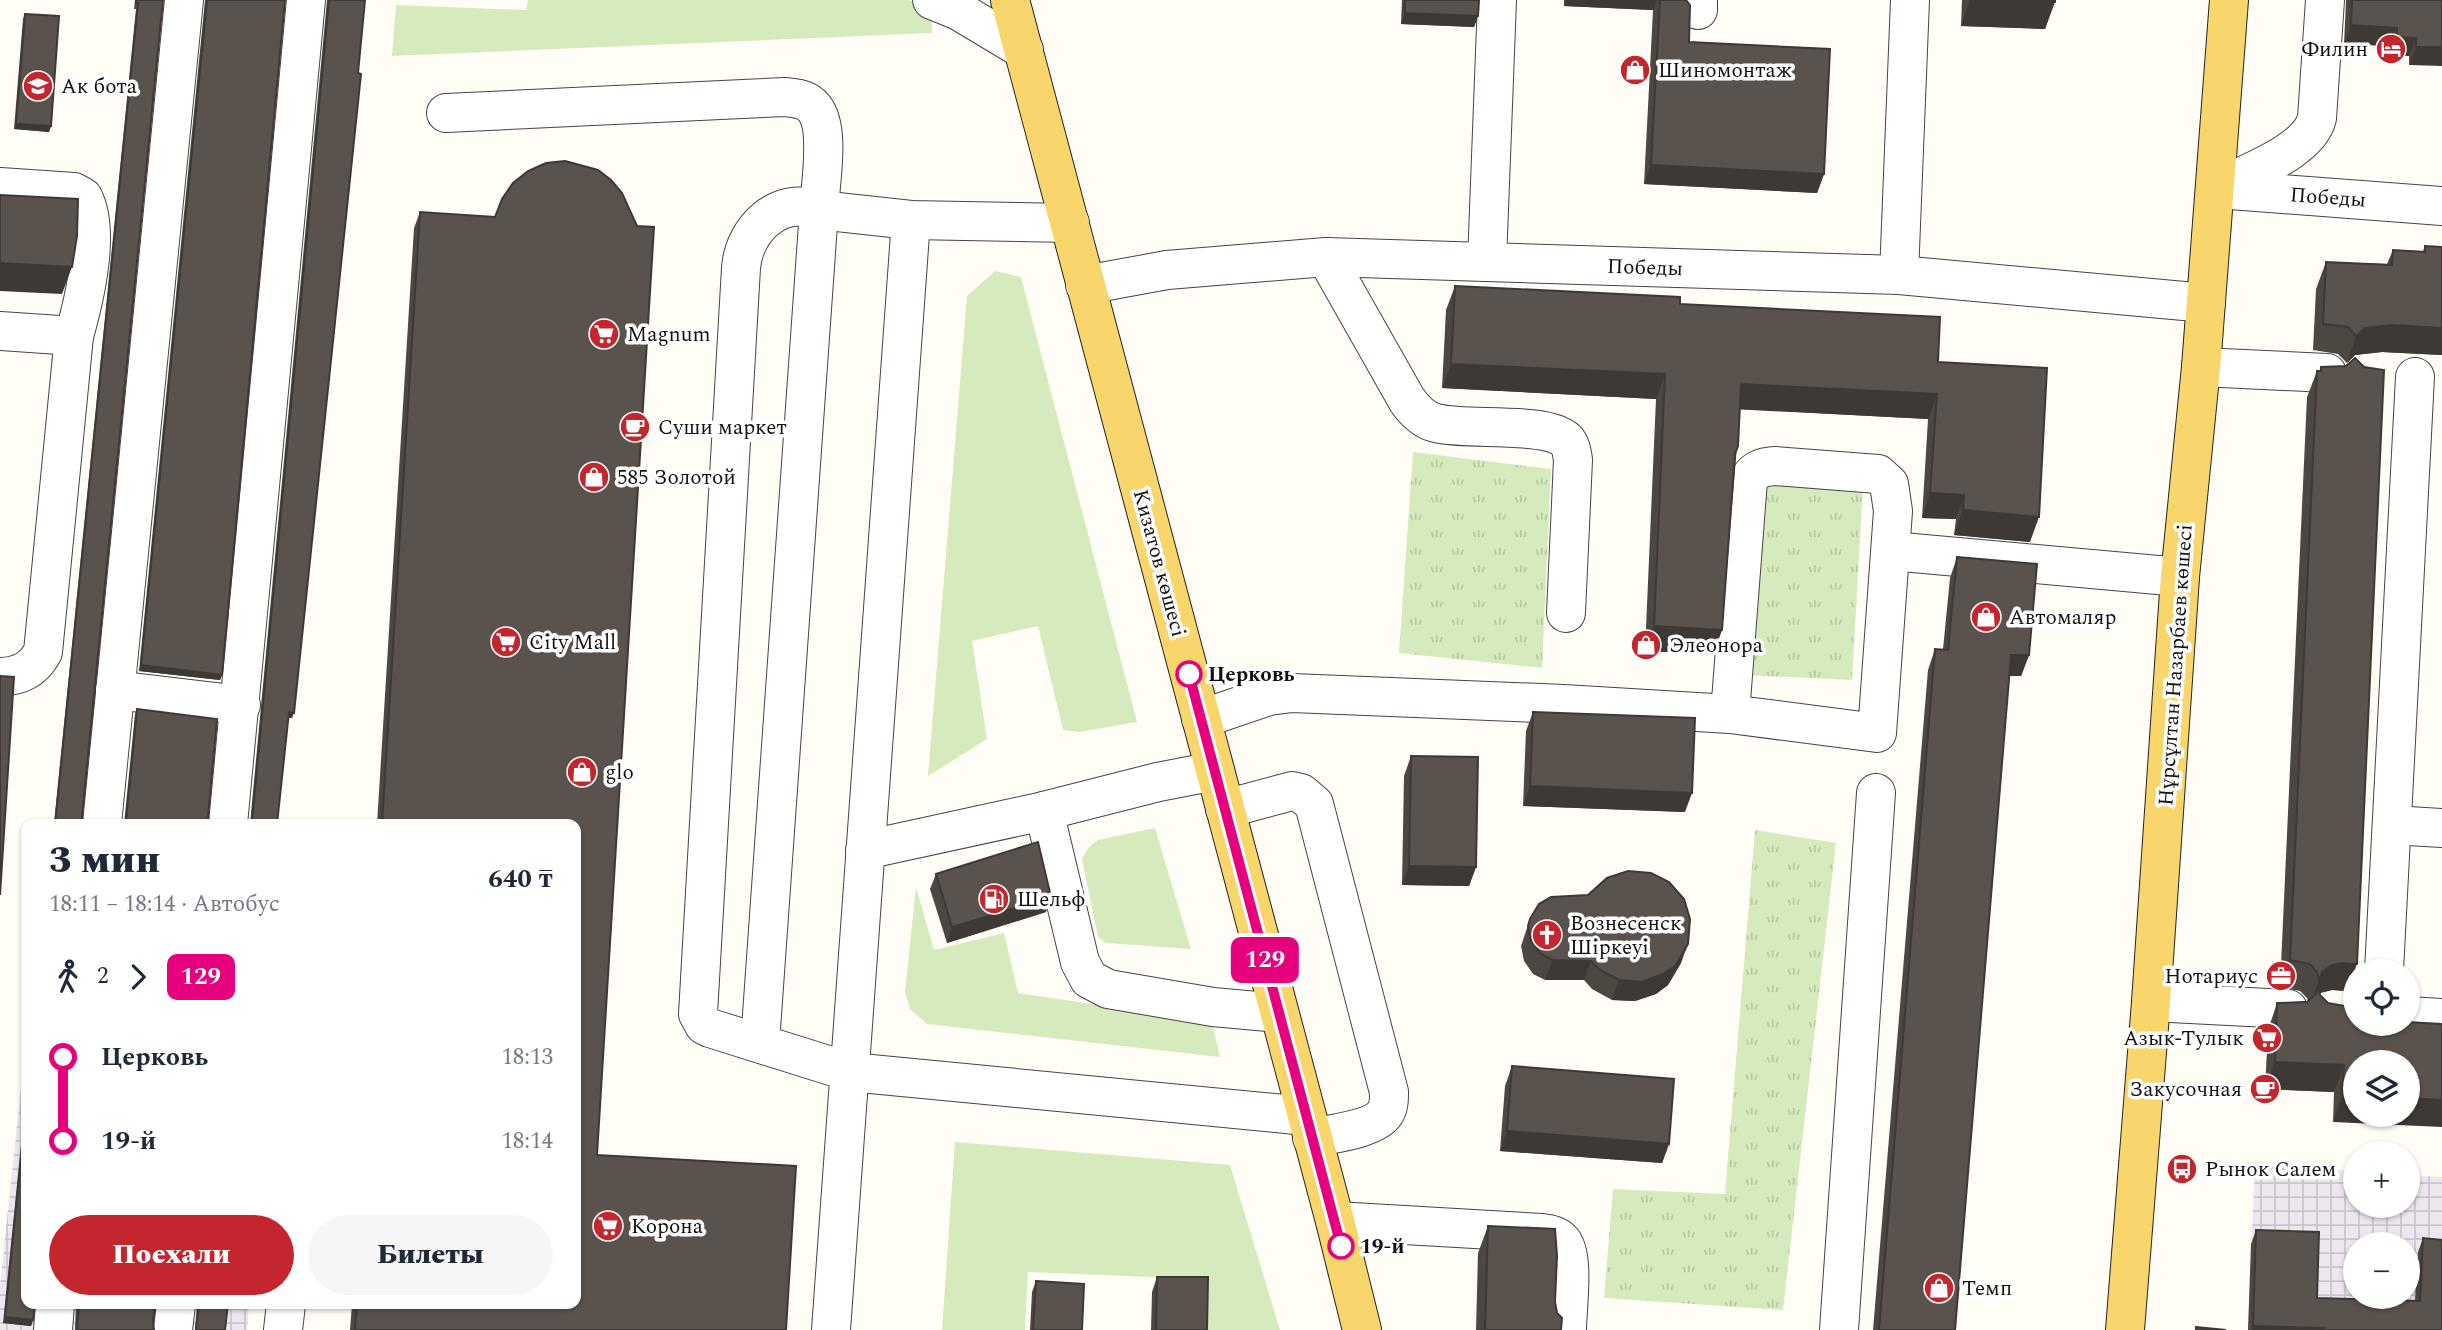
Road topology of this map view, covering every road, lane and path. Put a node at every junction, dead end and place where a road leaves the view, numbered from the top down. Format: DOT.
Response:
graph roads {
  1 [pos="184,0"];
  2 [pos="306,0"];
  3 [pos="932,0"];
  4 [pos="1010,0"];
  5 [pos="1497,0"];
  6 [pos="1910,0"];
  7 [pos="2229,0"];
  8 [pos="2325,0"];
  9 [pos="1024,50"];
  10 [pos="446,113"];
  11 [pos="0,187"];
  12 [pos="2215,189"];
  13 [pos="2442,206"];
  14 [pos="819,210"];
  15 [pos="911,220"];
  16 [pos="1070,223"];
  17 [pos="1326,257"];
  18 [pos="1487,262"];
  19 [pos="1899,275"];
  20 [pos="1085,285"];
  21 [pos="2206,303"];
  22 [pos="0,331"];
  23 [pos="74,336"];
  24 [pos="2201,367"];
  25 [pos="2327,373"];
  26 [pos="2412,377"];
  27 [pos="1891,551"];
  28 [pos="2180,577"];
  29 [pos="1566,614"];
  30 [pos="0,677"];
  31 [pos="115,690"];
  32 [pos="241,705"];
  33 [pos="1730,713"];
  34 [pos="1201,719"];
  35 [pos="1215,771"];
  36 [pos="1876,793"];
  37 [pos="1225,809"];
  38 [pos="1044,811"];
  39 [pos="102,819"];
  40 [pos="229,819"];
  41 [pos="2392,825"];
  42 [pos="2442,828"];
  43 [pos="865,850"];
  44 [pos="2385,959"];
  45 [pos="2151,1002"];
  46 [pos="2288,1009"];
  47 [pos="1279,1013"];
  48 [pos="2420,1017"];
  49 [pos="2442,1018"];
  50 [pos="760,1043"];
  51 [pos="850,1072"];
  52 [pos="1309,1127"];
  53 [pos="1335,1221"];
  54 [pos="55,1309"];
  55 [pos="175,1309"];
  56 [pos="285,1309"];
  57 [pos="53,1330"];
  58 [pos="173,1330"];
  59 [pos="283,1330"];
  60 [pos="831,1330"];
  61 [pos="1362,1330"];
  62 [pos="1567,1330"];
  63 [pos="1839,1330"];
  64 [pos="2125,1330"];
  1 -- 31 [label="street"];
  2 -- 32 [label="street"];
  3 -- 9 [label="street"];
  4 -- 9 [label="main road, Кизатов көшесі"];
  5 -- 18 [label="street"];
  6 -- 19 [label="street"];
  7 -- 12 [label="main road, Нұрсұлтан Назарбаев көшесі"];
  8 -- 12 [label="street"];
  9 -- 16 [label="main road, Кизатов көшесі"];
  10 -- 14 [label="street"];
  11 -- 23 [label="street"];
  12 -- 13 [label="street, Победы"];
  12 -- 21 [label="main road, Нұрсұлтан Назарбаев көшесі"];
  14 -- 15 [label="street"];
  14 -- 50 [label="street"];
  14 -- 50 [label="street"];
  15 -- 16 [label="street"];
  15 -- 43 [label="street"];
  16 -- 20 [label="main road, Кизатов көшесі"];
  17 -- 18 [label="street, Победы"];
  17 -- 20 [label="street, Победы"];
  17 -- 29 [label="street"];
  18 -- 19 [label="street, Победы"];
  19 -- 21 [label="street, Победы"];
  20 -- 34 [label="main road, Кизатов көшесі"];
  21 -- 24 [label="main road, Нұрсұлтан Назарбаев көшесі"];
  22 -- 23 [label="street"];
  23 -- 30 [label="street"];
  24 -- 25 [label="street"];
  24 -- 28 [label="main road, Нұрсұлтан Назарбаев көшесі"];
  26 -- 41 [label="street"];
  27 -- 28 [label="street"];
  27 -- 33 [label="street"];
  27 -- 33 [label="street"];
  28 -- 45 [label="main road, Нұрсұлтан Назарбаев көшесі"];
  31 -- 32 [label="street"];
  31 -- 39 [label="street"];
  32 -- 40 [label="street"];
  33 -- 34 [label="street"];
  34 -- 35 [label="main road, Кизатов көшесі"];
  35 -- 37 [label="main road, Кизатов көшесі"];
  35 -- 38 [label="street"];
  36 -- 63 [label="street"];
  37 -- 47 [label="main road, Кизатов көшесі"];
  37 -- 52 [label="street"];
  38 -- 43 [label="street"];
  38 -- 47 [label="street"];
  41 -- 42 [label="street"];
  41 -- 44 [label="street"];
  43 -- 51 [label="street"];
  45 -- 46 [label="street"];
  45 -- 64 [label="main road, Нұрсұлтан Назарбаев көшесі"];
  47 -- 52 [label="main road, Кизатов көшесі"];
  48 -- 49 [label="street"];
  50 -- 51 [label="street"];
  51 -- 52 [label="street"];
  51 -- 60 [label="street"];
  52 -- 53 [label="main road, Кизатов көшесі"];
  53 -- 61 [label="main road, Кизатов көшесі"];
  53 -- 62 [label="street"];
  54 -- 57 [label="street"];
  55 -- 58 [label="street"];
  56 -- 59 [label="street"];
}
